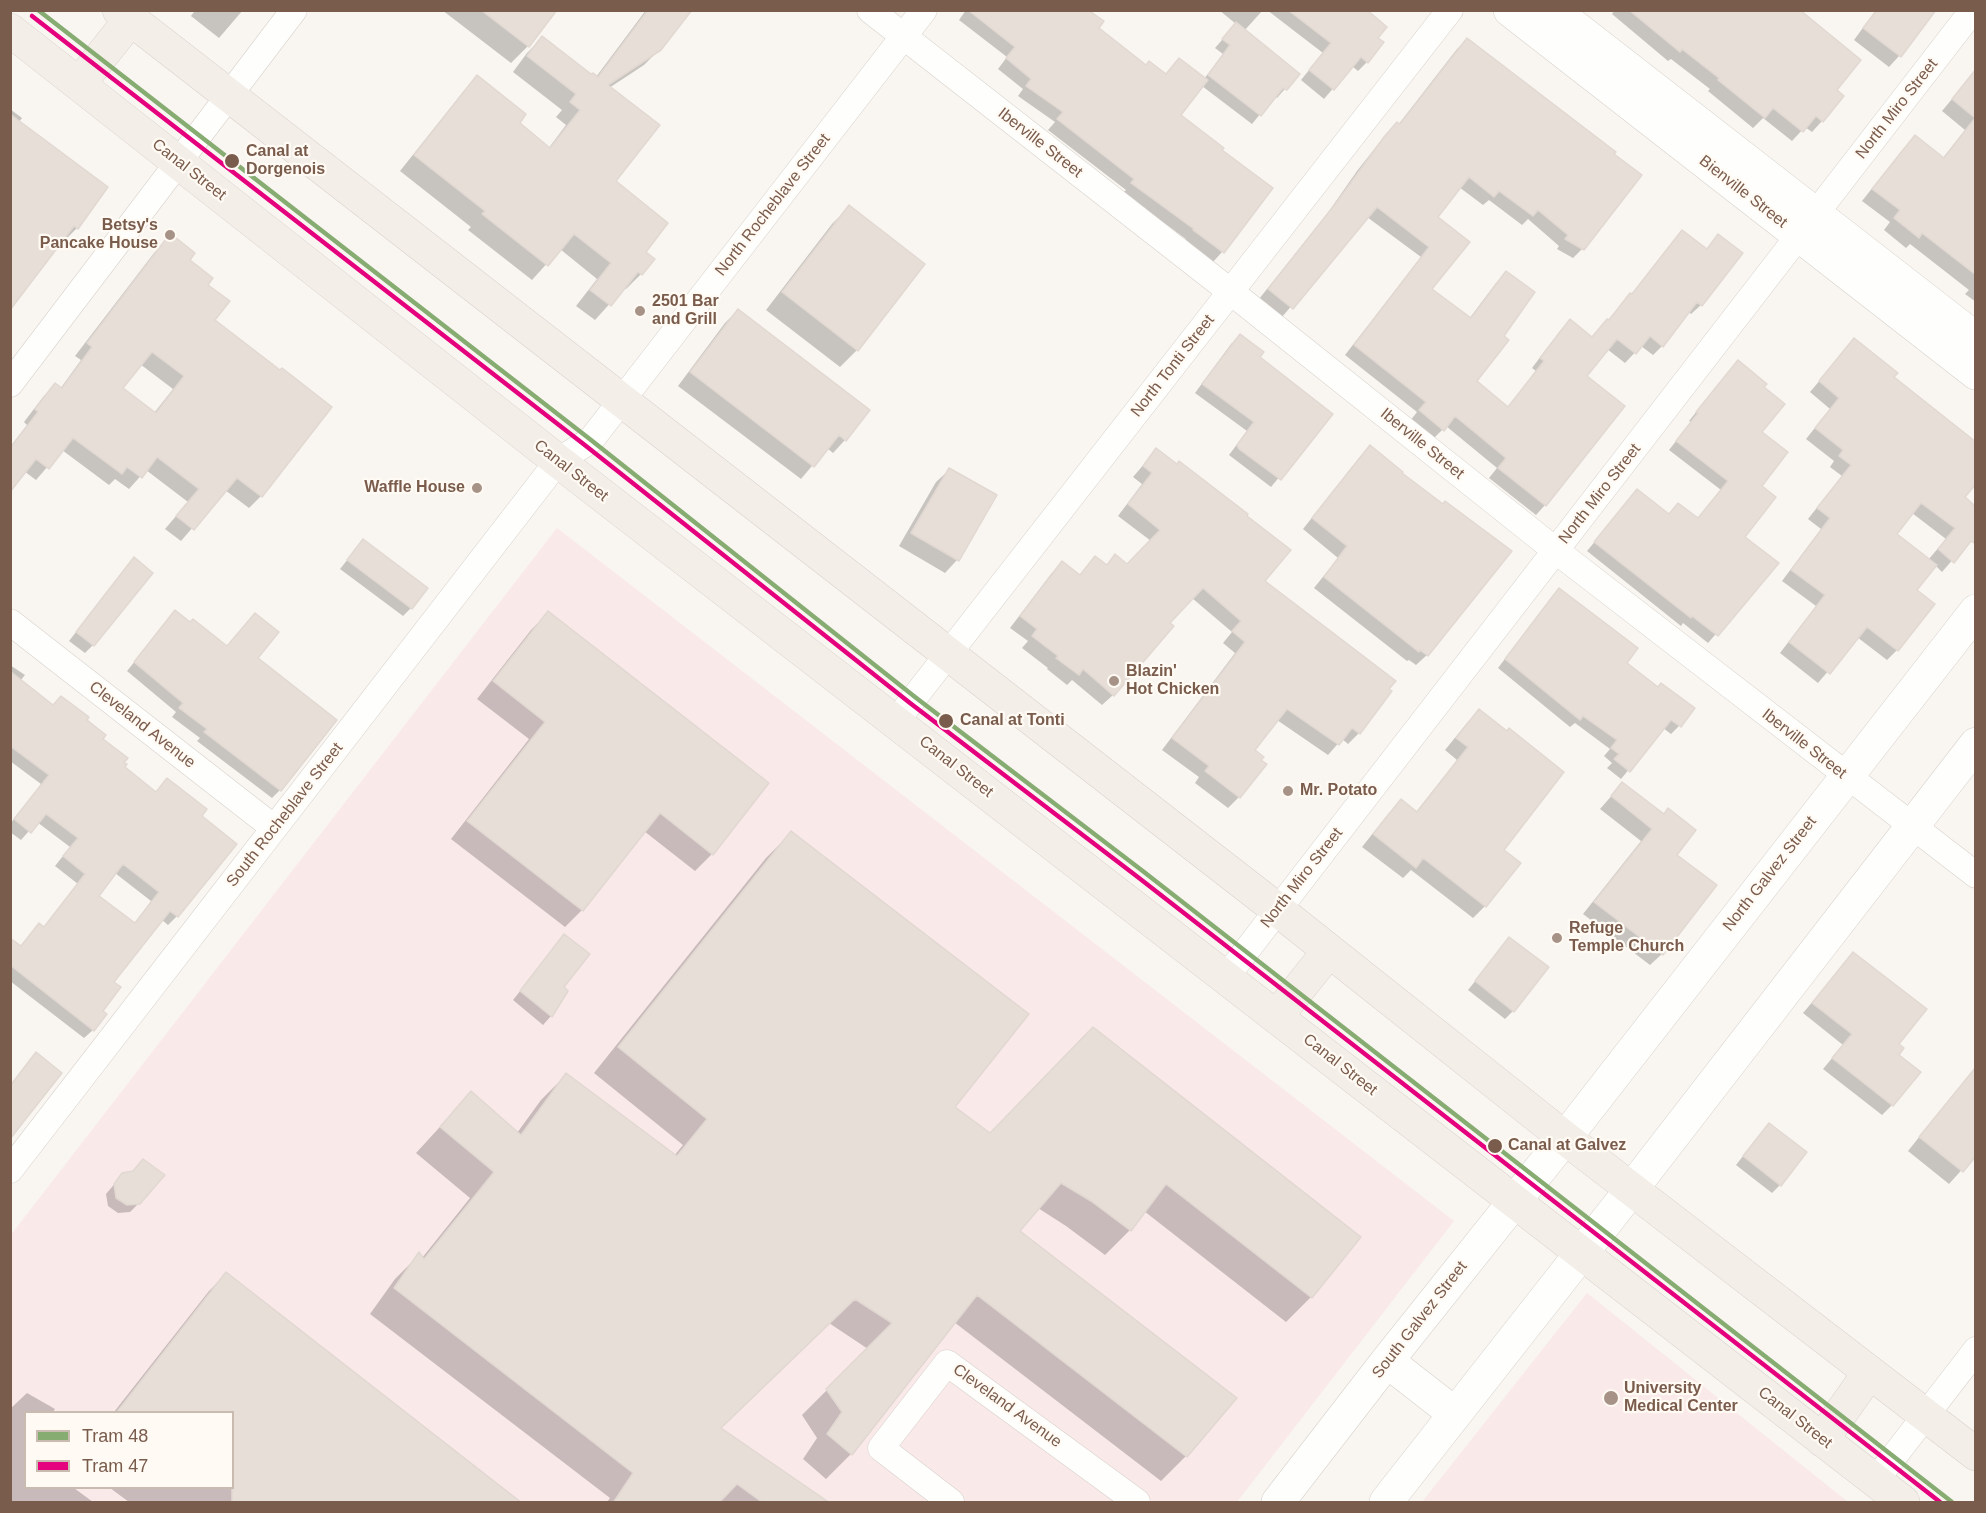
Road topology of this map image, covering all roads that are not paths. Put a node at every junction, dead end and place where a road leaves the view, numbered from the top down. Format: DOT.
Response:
graph roads {
  1 [pos="294,10"];
  2 [pos="870,10"];
  3 [pos="924,10"];
  4 [pos="1450,10"];
  5 [pos="1510,10"];
  6 [pos="1553,10"];
  7 [pos="1974,10"];
  8 [pos="124,15"];
  9 [pos="10,30"];
  10 [pos="904,37"];
  11 [pos="80,84"];
  12 [pos="229,96"];
  13 [pos="179,162"];
  14 [pos="1807,225"];
  15 [pos="1231,292"];
  16 [pos="1976,339"];
  17 [pos="1976,373"];
  18 [pos="10,384"];
  19 [pos="622,401"];
  20 [pos="558,461"];
  21 [pos="1555,550"];
  22 [pos="1976,611"];
  23 [pos="10,622"];
  24 [pos="949,655"];
  25 [pos="896,721"];
  26 [pos="1976,744"];
  27 [pos="1846,776"];
  28 [pos="1912,825"];
  29 [pos="274,828"];
  30 [pos="1976,875"];
  31 [pos="1278,910"];
  32 [pos="1329,951"];
  33 [pos="1226,977"];
  34 [pos="1277,1016"];
  35 [pos="1565,1138"];
  36 [pos="11,1169"];
  37 [pos="1631,1190"];
  38 [pos="1514,1200"];
  39 [pos="1581,1252"];
  40 [pos="1976,1350"];
  41 [pos="1387,1361"];
  42 [pos="1869,1373"];
  43 [pos="1455,1414"];
  44 [pos="1925,1414"];
  45 [pos="1822,1440"];
  46 [pos="1976,1454"];
  47 [pos="1875,1481"];
  48 [pos="951,1503"];
  49 [pos="1137,1503"];
  50 [pos="1278,1503"];
  51 [pos="1386,1503"];
  52 [pos="1903,1503"];
  1 -- 12 [label="street"];
  2 -- 10 [label="street, Iberville Street"];
  3 -- 10 [label="street, North Rocheblave Street"];
  4 -- 15 [label="street, North Tonti Street"];
  5 -- 14 [label="street, Bienville Street"];
  6 -- 14 [label="street, Bienville Street"];
  7 -- 14 [label="street, North Miro Street"];
  8 -- 11 [label="main road"];
  8 -- 12 [label="main road"];
  9 -- 11 [label="main road, Canal Street"];
  10 -- 15 [label="street, Iberville Street"];
  10 -- 19 [label="street, North Rocheblave Street"];
  11 -- 13 [label="main road, Canal Street"];
  12 -- 13 [label="street"];
  12 -- 19 [label="main road"];
  13 -- 18 [label="street"];
  13 -- 20 [label="main road, Canal Street"];
  14 -- 16 [label="street, Bienville Street"];
  14 -- 17 [label="street, Bienville Street"];
  14 -- 21 [label="street, North Miro Street"];
  15 -- 21 [label="street, Iberville Street"];
  15 -- 24 [label="street, North Tonti Street"];
  19 -- 20 [label="street, North Rocheblave Street"];
  19 -- 24 [label="main road"];
  20 -- 25 [label="main road, Canal Street"];
  20 -- 29 [label="street, South Rocheblave Street"];
  21 -- 27 [label="street, Iberville Street"];
  21 -- 31 [label="street, North Miro Street"];
  22 -- 27 [label="street, North Galvez Street"];
  23 -- 29 [label="street, Cleveland Avenue"];
  24 -- 25 [label="street, North Tonti Street"];
  24 -- 31 [label="main road"];
  25 -- 33 [label="main road, Canal Street"];
  26 -- 28 [label="street"];
  27 -- 28 [label="street, Iberville Street"];
  27 -- 35 [label="street, North Galvez Street"];
  28 -- 30 [label="street, Iberville Street"];
  28 -- 37 [label="street"];
  29 -- 36 [label="street, South Rocheblave Street"];
  31 -- 32 [label="main road"];
  31 -- 33 [label="street, North Miro Street"];
  32 -- 34 [label="main road"];
  32 -- 35 [label="main road"];
  33 -- 34 [label="main road, Canal Street"];
  34 -- 38 [label="main road, Canal Street"];
  35 -- 37 [label="main road"];
  35 -- 38 [label="street, South Galvez Street"];
  37 -- 39 [label="street"];
  37 -- 42 [label="main road"];
  38 -- 39 [label="main road, Canal Street"];
  38 -- 41 [label="street, South Galvez Street"];
  39 -- 43 [label="street"];
  39 -- 45 [label="main road, Canal Street"];
  40 -- 44 [label="street"];
  41 -- 43 [label="street"];
  41 -- 50 [label="street, South Galvez Street"];
  42 -- 44 [label="main road"];
  42 -- 45 [label="main road"];
  43 -- 51 [label="street"];
  44 -- 46 [label="main road"];
  44 -- 47 [label="street"];
  45 -- 47 [label="main road, Canal Street"];
  47 -- 52 [label="main road, Canal Street"];
  48 -- 49 [label="street, Cleveland Avenue"];
}
